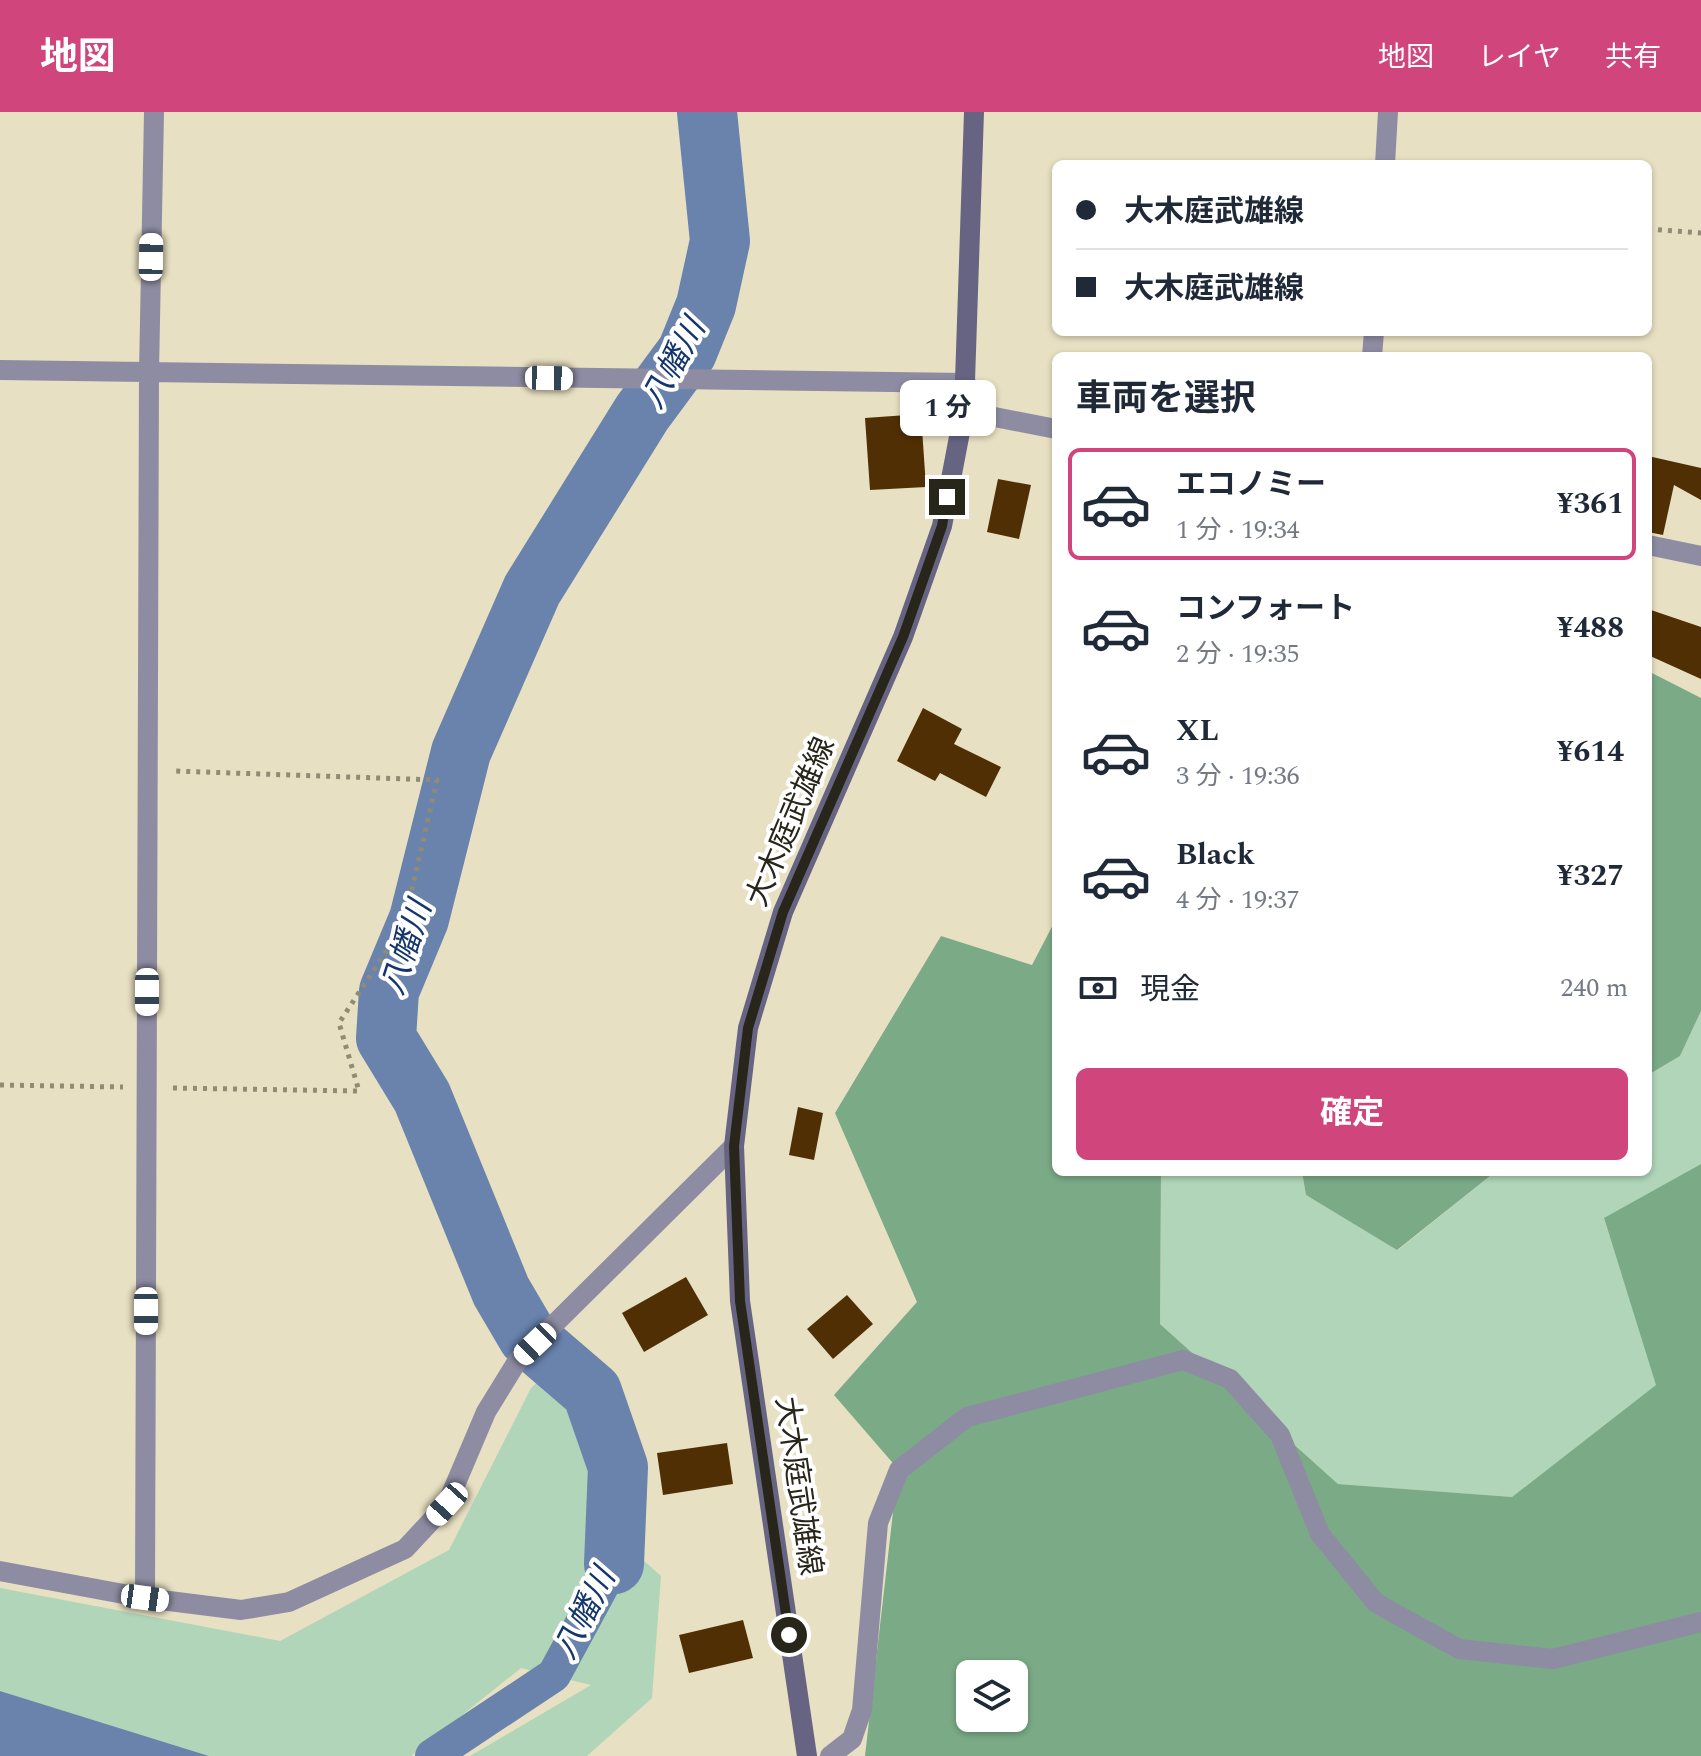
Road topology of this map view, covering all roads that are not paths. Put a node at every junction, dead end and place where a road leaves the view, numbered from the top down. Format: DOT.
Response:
graph roads {
  1 [pos="154,112"];
  2 [pos="974,112"];
  3 [pos="1388,112"];
  4 [pos="1385,160"];
  5 [pos="0,370"];
  6 [pos="149,373"];
  7 [pos="966,383"];
  8 [pos="964,411"];
  9 [pos="1052,428"];
  10 [pos="1652,546"];
  11 [pos="1701,556"];
  12 [pos="734,1146"];
  13 [pos="0,1571"];
  14 [pos="145,1598"];
  15 [pos="1701,1622"];
  16 [pos="807,1756"];
  17 [pos="830,1756"];
  1 -- 6 [label="street"];
  2 -- 7 [label="main road, 大木庭武雄線"];
  3 -- 4 [label="street"];
  5 -- 6 [label="street"];
  6 -- 7 [label="street"];
  6 -- 14 [label="street"];
  7 -- 8 [label="main road, 大木庭武雄線"];
  8 -- 9 [label="street"];
  8 -- 12 [label="main road, 大木庭武雄線"];
  10 -- 11 [label="street"];
  12 -- 14 [label="street"];
  12 -- 16 [label="main road, 大木庭武雄線"];
  13 -- 14 [label="street"];
  15 -- 17 [label="street"];
}
